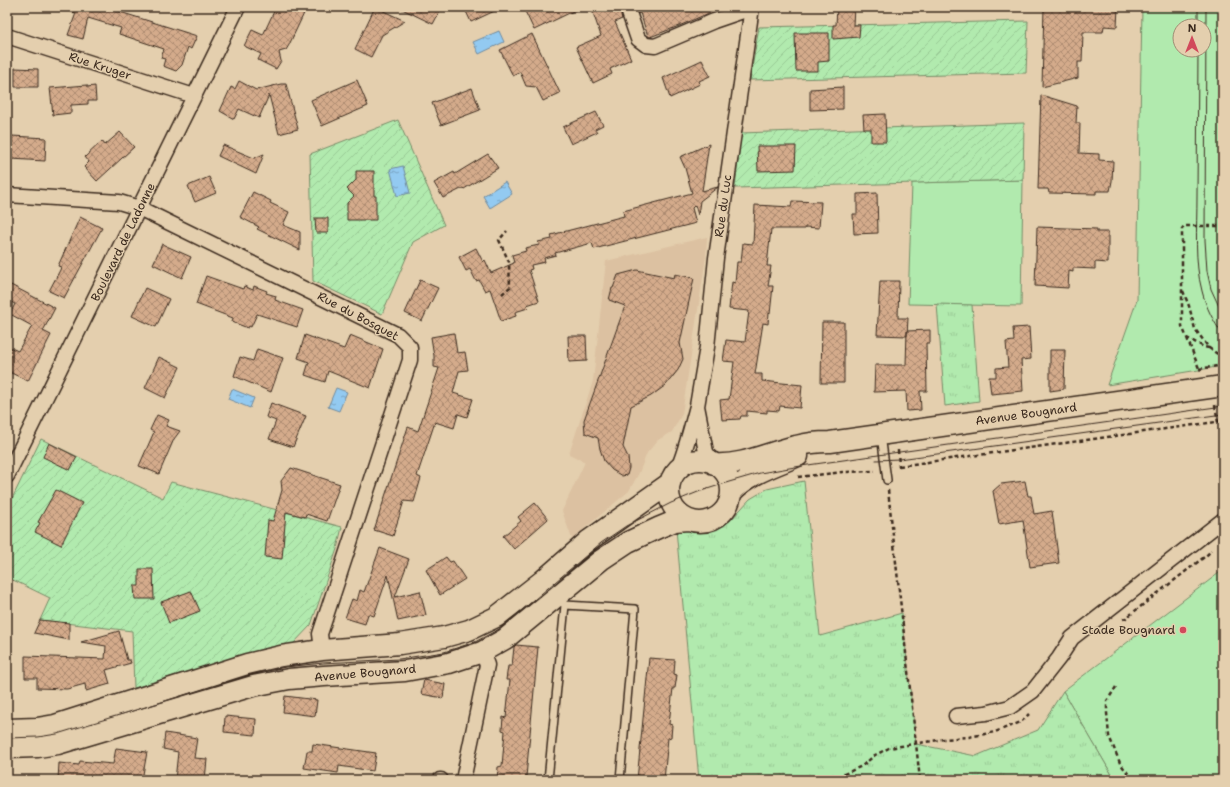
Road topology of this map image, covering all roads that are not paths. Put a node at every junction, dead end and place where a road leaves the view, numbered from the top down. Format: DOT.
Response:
graph roads {
  1 [pos="238,7"];
  2 [pos="627,7"];
  3 [pos="752,7"];
  4 [pos="7,36"];
  5 [pos="194,96"];
  6 [pos="7,195"];
  7 [pos="140,208"];
  8 [pos="1223,386"];
  9 [pos="697,406"];
  10 [pos="881,435"];
  11 [pos="830,442"];
  12 [pos="714,464"];
  13 [pos="7,476"];
  14 [pos="673,477"];
  15 [pos="887,480"];
  16 [pos="731,493"];
  17 [pos="688,520"];
  18 [pos="1223,520"];
  19 [pos="561,601"];
  20 [pos="322,650"];
  21 [pos="482,652"];
  22 [pos="956,716"];
  23 [pos="7,729"];
  24 [pos="7,748"];
  25 [pos="463,780"];
  26 [pos="548,780"];
  27 [pos="620,780"];
  1 -- 5 [label="street, Boulevard de Ladonne"];
  2 -- 3 [label="street"];
  3 -- 9 [label="street, Rue du Luc"];
  4 -- 5 [label="street, Rue Kruger"];
  5 -- 7 [label="street, Boulevard de Ladonne"];
  6 -- 7 [label="street, Rue du Bosquet"];
  7 -- 13 [label="street, Boulevard de Ladonne"];
  7 -- 20 [label="street, Rue du Bosquet"];
  8 -- 10 [label="main road, Avenue Bougnard"];
  9 -- 12 [label="street, Rue du Luc"];
  9 -- 14 [label="street, Rue du Luc"];
  10 -- 11 [label="main road, Avenue Bougnard"];
  10 -- 15 [label="lane"];
  11 -- 12 [label="main road, Avenue Bougnard"];
  11 -- 16 [label="main road, Avenue Bougnard"];
  12 -- 14 [label="main road, Avenue Bougnard"];
  12 -- 16 [label="main road"];
  14 -- 17 [label="main road"];
  14 -- 20 [label="main road, Avenue Bougnard"];
  16 -- 17 [label="main road, Avenue Bougnard"];
  17 -- 19 [label="main road, Avenue Bougnard"];
  18 -- 22 [label="street"];
  19 -- 21 [label="main road, Avenue Bougnard"];
  19 -- 26 [label="lane"];
  19 -- 27 [label="lane"];
  20 -- 23 [label="main road, Avenue Bougnard"];
  21 -- 24 [label="main road, Avenue Bougnard"];
  21 -- 25 [label="street"];
}
